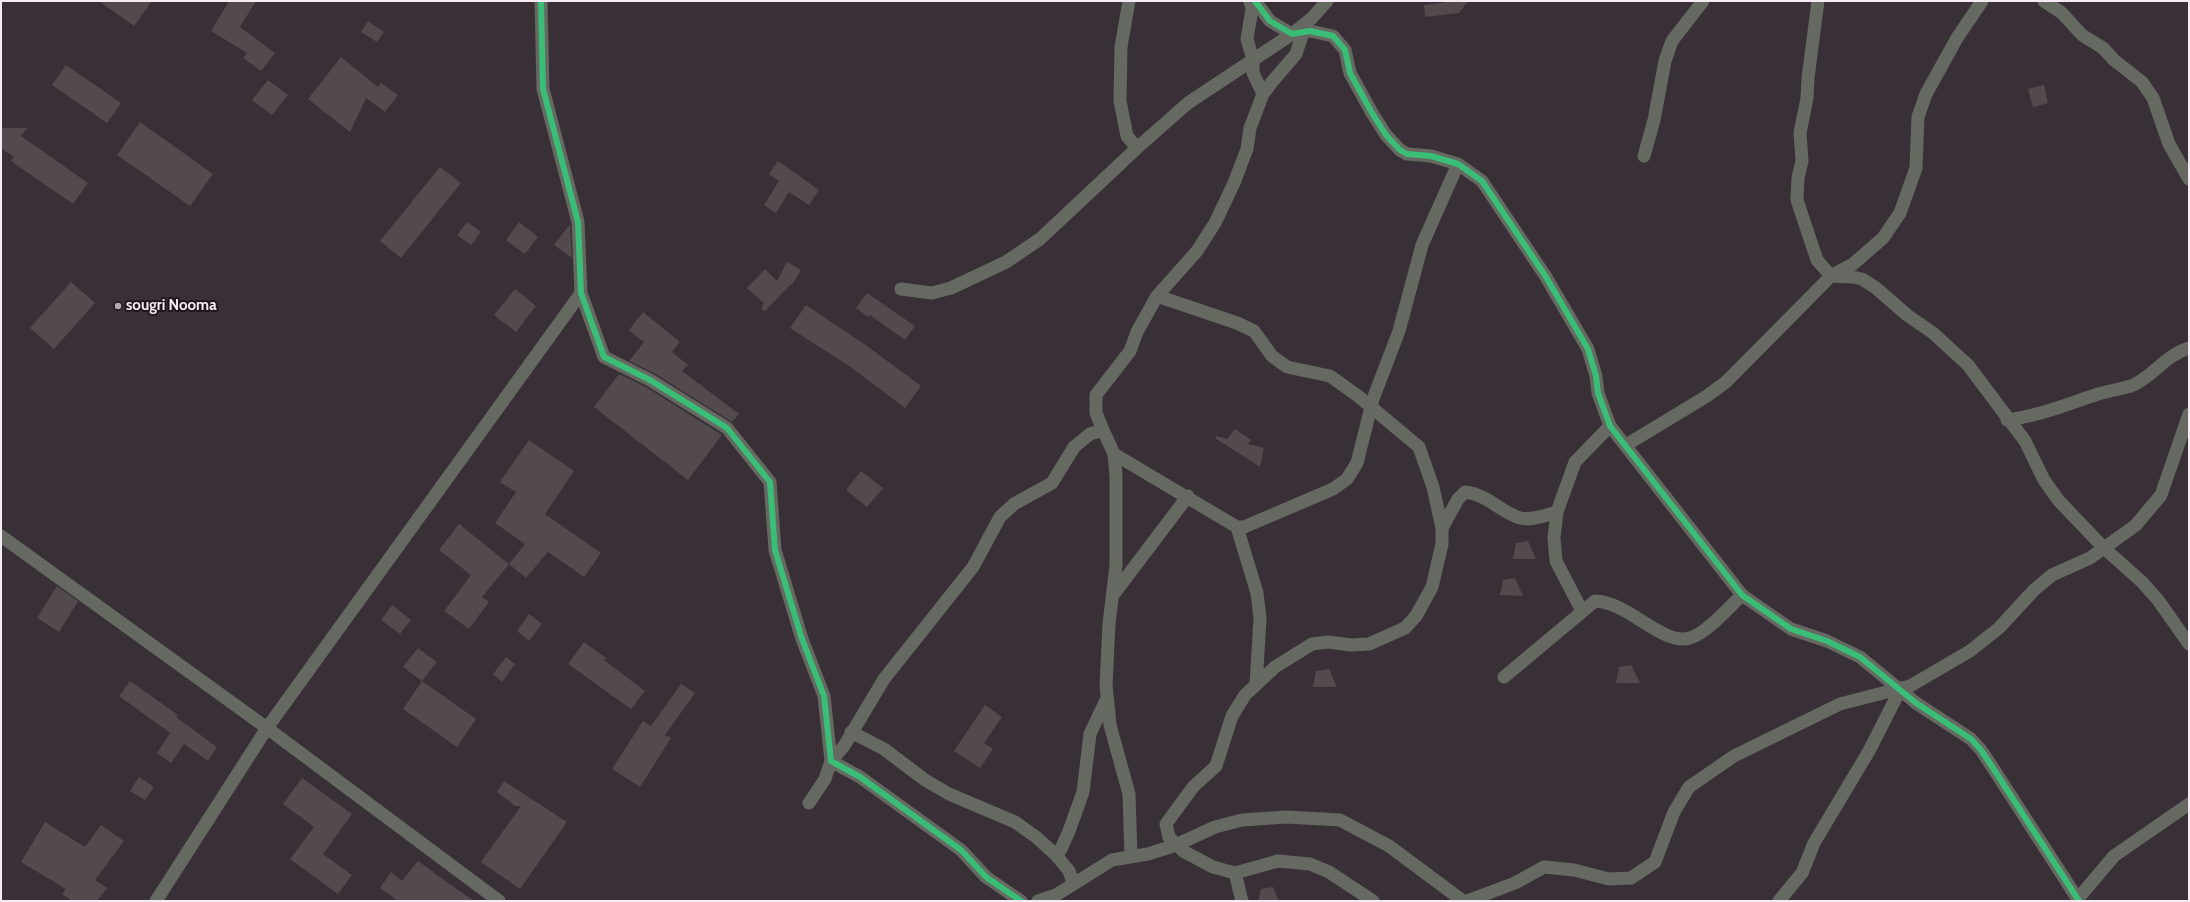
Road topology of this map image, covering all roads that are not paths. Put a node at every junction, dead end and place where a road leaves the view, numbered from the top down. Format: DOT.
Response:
graph roads {
  1 [pos="541,1"];
  2 [pos="1129,1"];
  3 [pos="1250,1"];
  4 [pos="1255,1"];
  5 [pos="1327,1"];
  6 [pos="1703,1"];
  7 [pos="1818,1"];
  8 [pos="1982,1"];
  9 [pos="2044,1"];
  10 [pos="1292,34"];
  11 [pos="1253,60"];
  12 [pos="1263,94"];
  13 [pos="1137,148"];
  14 [pos="1644,156"];
  15 [pos="1458,164"];
  16 [pos="2189,179"];
  17 [pos="1831,276"];
  18 [pos="901,289"];
  19 [pos="581,293"];
  20 [pos="1157,296"];
  21 [pos="2189,348"];
  22 [pos="1372,408"];
  23 [pos="2189,414"];
  24 [pos="2007,420"];
  25 [pos="1610,426"];
  26 [pos="1103,430"];
  27 [pos="1626,445"];
  28 [pos="1114,454"];
  29 [pos="1188,496"];
  30 [pos="1557,512"];
  31 [pos="1237,527"];
  32 [pos="1442,528"];
  33 [pos="1,536"];
  34 [pos="2104,548"];
  35 [pos="1113,595"];
  36 [pos="1742,595"];
  37 [pos="1582,611"];
  38 [pos="2189,644"];
  39 [pos="1504,677"];
  40 [pos="1256,685"];
  41 [pos="1900,690"];
  42 [pos="1107,698"];
  43 [pos="267,728"];
  44 [pos="851,732"];
  45 [pos="831,760"];
  46 [pos="808,803"];
  47 [pos="2189,804"];
  48 [pos="1176,845"];
  49 [pos="1056,855"];
  50 [pos="1131,857"];
  51 [pos="1235,873"];
  52 [pos="1073,883"];
  53 [pos="156,901"];
  54 [pos="499,901"];
  55 [pos="1021,901"];
  56 [pos="1038,901"];
  57 [pos="1242,901"];
  58 [pos="1373,901"];
  59 [pos="1463,901"];
  60 [pos="1467,901"];
  61 [pos="1779,901"];
  62 [pos="2078,901"];
  1 -- 19 [label="street"];
  2 -- 13 [label="street"];
  3 -- 11 [label="street"];
  4 -- 10 [label="street"];
  5 -- 10 [label="street"];
  6 -- 14 [label="street"];
  7 -- 17 [label="street"];
  8 -- 17 [label="street"];
  9 -- 16 [label="street"];
  10 -- 11 [label="street"];
  10 -- 12 [label="street"];
  10 -- 15 [label="street"];
  11 -- 12 [label="street"];
  11 -- 13 [label="street"];
  12 -- 20 [label="street"];
  13 -- 18 [label="street"];
  15 -- 22 [label="street"];
  15 -- 25 [label="street"];
  17 -- 24 [label="street"];
  17 -- 27 [label="street"];
  19 -- 43 [label="street"];
  19 -- 45 [label="street"];
  20 -- 22 [label="street"];
  20 -- 26 [label="street"];
  21 -- 24 [label="street"];
  22 -- 31 [label="street"];
  22 -- 32 [label="street"];
  23 -- 34 [label="street"];
  24 -- 34 [label="street"];
  25 -- 27 [label="street"];
  25 -- 30 [label="street"];
  26 -- 28 [label="street"];
  26 -- 44 [label="street"];
  27 -- 36 [label="street"];
  28 -- 29 [label="street"];
  28 -- 35 [label="street"];
  29 -- 31 [label="street"];
  29 -- 35 [label="street"];
  30 -- 32 [label="street"];
  30 -- 37 [label="street"];
  31 -- 40 [label="street"];
  32 -- 40 [label="street"];
  33 -- 43 [label="street"];
  34 -- 38 [label="street"];
  34 -- 41 [label="street"];
  35 -- 42 [label="street"];
  36 -- 37 [label="street"];
  36 -- 41 [label="street"];
  37 -- 39 [label="street"];
  40 -- 48 [label="street"];
  41 -- 60 [label="street"];
  41 -- 61 [label="street"];
  41 -- 62 [label="street"];
  42 -- 49 [label="street"];
  42 -- 50 [label="street"];
  43 -- 53 [label="street"];
  43 -- 54 [label="street"];
  44 -- 45 [label="street"];
  44 -- 49 [label="street"];
  45 -- 46 [label="street"];
  45 -- 55 [label="street"];
  47 -- 62 [label="street"];
  48 -- 50 [label="street"];
  48 -- 51 [label="street"];
  48 -- 59 [label="street"];
  49 -- 52 [label="street"];
  50 -- 52 [label="street"];
  51 -- 57 [label="street"];
  51 -- 58 [label="street"];
  52 -- 56 [label="street"];
}
